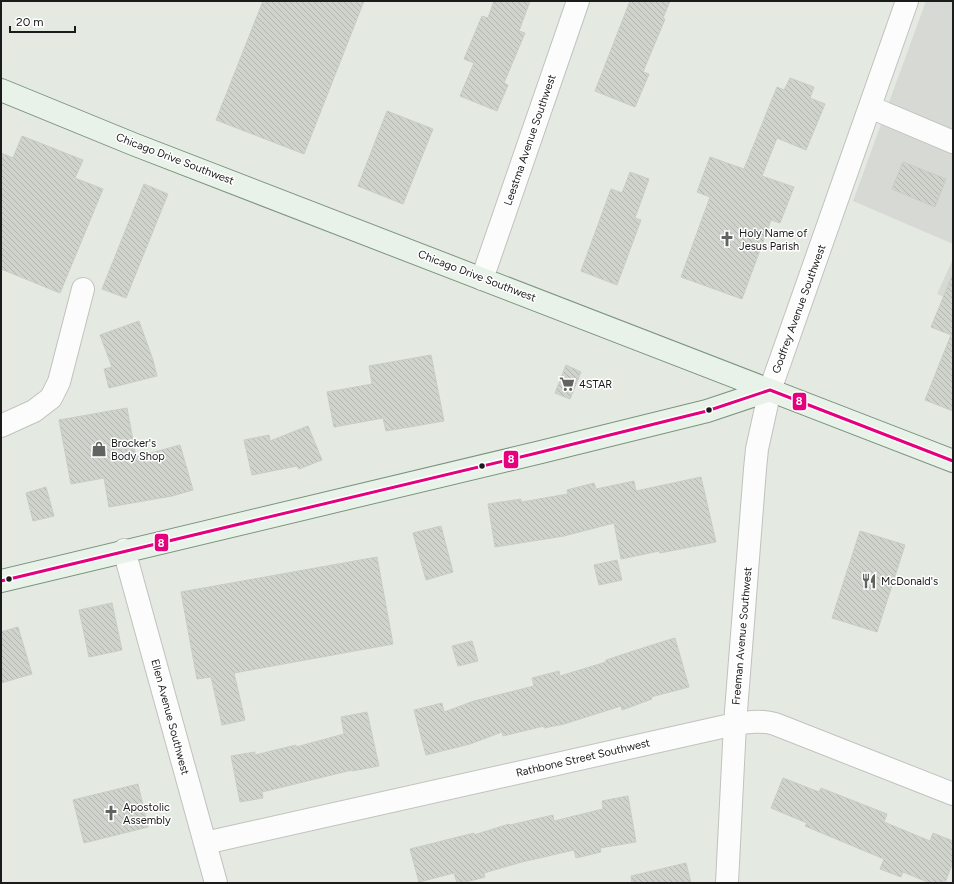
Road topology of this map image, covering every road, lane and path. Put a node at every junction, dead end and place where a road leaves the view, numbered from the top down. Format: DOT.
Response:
graph roads {
  1 [pos="578,1"];
  2 [pos="907,1"];
  3 [pos="1,90"];
  4 [pos="870,107"];
  5 [pos="953,142"];
  6 [pos="482,279"];
  7 [pos="83,289"];
  8 [pos="770,390"];
  9 [pos="1,426"];
  10 [pos="953,462"];
  11 [pos="124,550"];
  12 [pos="1,581"];
  13 [pos="735,724"];
  14 [pos="953,794"];
  15 [pos="205,843"];
  16 [pos="216,883"];
  17 [pos="727,883"];
  1 -- 6 [label="street, Leestma Avenue Southwest"];
  2 -- 4 [label="street, Godfrey Avenue Southwest"];
  3 -- 6 [label="main road, Chicago Drive Southwest"];
  4 -- 5 [label="street"];
  4 -- 8 [label="street, Godfrey Avenue Southwest"];
  6 -- 8 [label="main road, Chicago Drive Southwest"];
  7 -- 9 [label="street"];
  8 -- 10 [label="main road, Chicago Drive Southwest"];
  8 -- 11 [label="main road"];
  8 -- 13 [label="street, Freeman Avenue Southwest"];
  11 -- 12 [label="main road"];
  11 -- 15 [label="street, Ellen Avenue Southwest"];
  13 -- 14 [label="street, Rathbone Street Southwest"];
  13 -- 15 [label="street, Rathbone Street Southwest"];
  13 -- 17 [label="street, Freeman Avenue Southwest"];
  15 -- 16 [label="street, Ellen Avenue Southwest"];
}
